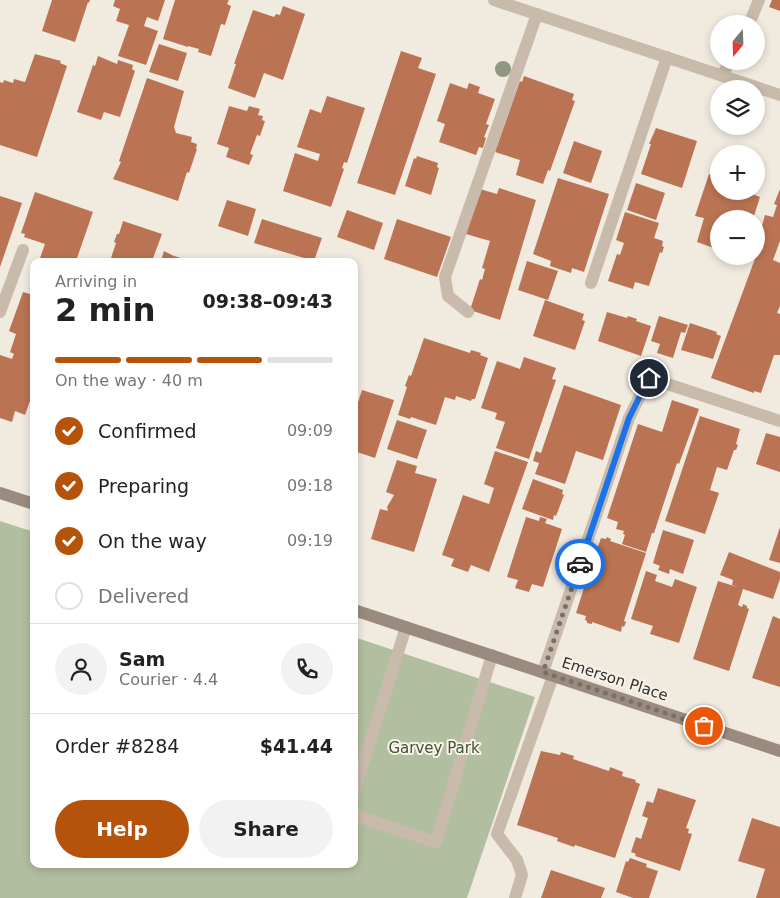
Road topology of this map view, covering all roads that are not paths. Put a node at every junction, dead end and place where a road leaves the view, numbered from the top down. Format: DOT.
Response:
graph roads {
  1 [pos="494,0"];
  2 [pos="759,0"];
  3 [pos="536,14"];
  4 [pos="753,15"];
  5 [pos="667,57"];
  6 [pos="725,70"];
  7 [pos="722,76"];
  8 [pos="780,95"];
  9 [pos="23,250"];
  10 [pos="591,283"];
  11 [pos="0,312"];
  12 [pos="468,312"];
  13 [pos="780,421"];
  14 [pos="0,493"];
  15 [pos="30,503"];
  16 [pos="358,611"];
  17 [pos="406,627"];
  18 [pos="492,656"];
  19 [pos="548,674"];
  20 [pos="780,751"];
  21 [pos="358,779"];
  22 [pos="358,816"];
  23 [pos="515,898"];
  1 -- 3 [label="street"];
  2 -- 4 [label="street"];
  3 -- 5 [label="street"];
  3 -- 12 [label="street"];
  5 -- 7 [label="street"];
  5 -- 10 [label="street"];
  6 -- 7 [label="street"];
  7 -- 8 [label="street"];
  9 -- 11 [label="street"];
  13 -- 19 [label="street"];
  14 -- 15 [label="street"];
  16 -- 17 [label="street, Emerson Place"];
  17 -- 18 [label="street, Emerson Place"];
  17 -- 21 [label="street"];
  18 -- 19 [label="street, Emerson Place"];
  18 -- 22 [label="street"];
  19 -- 20 [label="street, Emerson Place"];
  19 -- 23 [label="street"];
}
